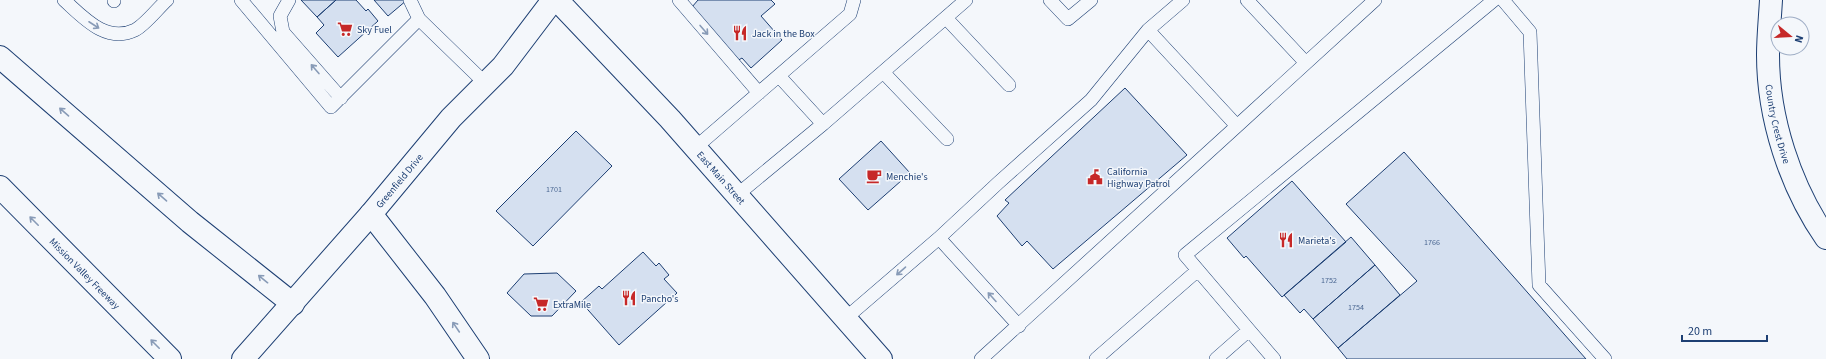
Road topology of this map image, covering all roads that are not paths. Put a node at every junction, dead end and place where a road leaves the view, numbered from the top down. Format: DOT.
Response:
graph roads {
  1 [pos="64,0"];
  2 [pos="167,0"];
  3 [pos="241,0"];
  4 [pos="289,0"];
  5 [pos="410,0"];
  6 [pos="553,0"];
  7 [pos="557,0"];
  8 [pos="679,0"];
  9 [pos="854,0"];
  10 [pos="966,0"];
  11 [pos="1050,0"];
  12 [pos="1090,0"];
  13 [pos="1183,0"];
  14 [pos="1247,0"];
  15 [pos="1375,0"];
  16 [pos="1494,0"];
  17 [pos="1503,0"];
  18 [pos="1771,0"];
  19 [pos="419,18"];
  20 [pos="946,18"];
  21 [pos="1148,30"];
  22 [pos="0,57"];
  23 [pos="1306,63"];
  24 [pos="883,72"];
  25 [pos="779,76"];
  26 [pos="485,83"];
  27 [pos="1009,85"];
  28 [pos="759,93"];
  29 [pos="341,98"];
  30 [pos="823,124"];
  31 [pos="1237,126"];
  32 [pos="947,139"];
  33 [pos="695,148"];
  34 [pos="0,187"];
  35 [pos="737,195"];
  36 [pos="371,214"];
  37 [pos="939,238"];
  38 [pos="1826,238"];
  39 [pos="1198,270"];
  40 [pos="293,304"];
  41 [pos="846,318"];
  42 [pos="1018,326"];
  43 [pos="1249,330"];
  44 [pos="875,357"];
  45 [pos="170,359"];
  46 [pos="243,359"];
  47 [pos="478,359"];
  48 [pos="981,359"];
  49 [pos="1096,359"];
  50 [pos="1216,359"];
  51 [pos="1274,359"];
  52 [pos="1605,359"];
  1 -- 2 [label="lane, one-way"];
  3 -- 29 [label="lane"];
  29 -- 4 [label="lane, one-way"];
  5 -- 19 [label="lane"];
  6 -- 26 [label="main road, Greenfield Drive"];
  7 -- 33 [label="main road, East Main Street"];
  8 -- 28 [label="lane, one-way"];
  9 -- 25 [label="lane"];
  10 -- 20 [label="lane"];
  11 -- 12 [label="lane"];
  13 -- 21 [label="lane"];
  14 -- 23 [label="lane"];
  15 -- 23 [label="lane"];
  16 -- 39 [label="lane"];
  17 -- 52 [label="lane"];
  18 -- 38 [label="main road, Country Crest Drive"];
  19 -- 26 [label="lane"];
  19 -- 29 [label="lane"];
  20 -- 24 [label="lane"];
  20 -- 27 [label="lane"];
  21 -- 31 [label="lane"];
  21 -- 37 [label="lane"];
  40 -- 22 [label="main road, one-way"];
  23 -- 31 [label="lane"];
  24 -- 30 [label="lane"];
  24 -- 32 [label="lane"];
  25 -- 28 [label="lane"];
  25 -- 30 [label="lane"];
  26 -- 36 [label="main road, Greenfield Drive"];
  28 -- 33 [label="lane"];
  30 -- 35 [label="lane"];
  31 -- 42 [label="lane"];
  33 -- 35 [label="main road, East Main Street"];
  45 -- 34 [label="main road, Mission Valley Freeway, one-way"];
  35 -- 41 [label="main road, East Main Street"];
  36 -- 40 [label="main road, Greenfield Drive"];
  47 -- 36 [label="main road, one-way"];
  37 -- 41 [label="lane, one-way"];
  42 -- 37 [label="lane, one-way"];
  39 -- 43 [label="lane"];
  39 -- 49 [label="lane"];
  40 -- 46 [label="main road, Greenfield Drive"];
  41 -- 44 [label="main road, East Main Street"];
  42 -- 48 [label="lane"];
  43 -- 50 [label="lane"];
  43 -- 51 [label="lane"];
}
